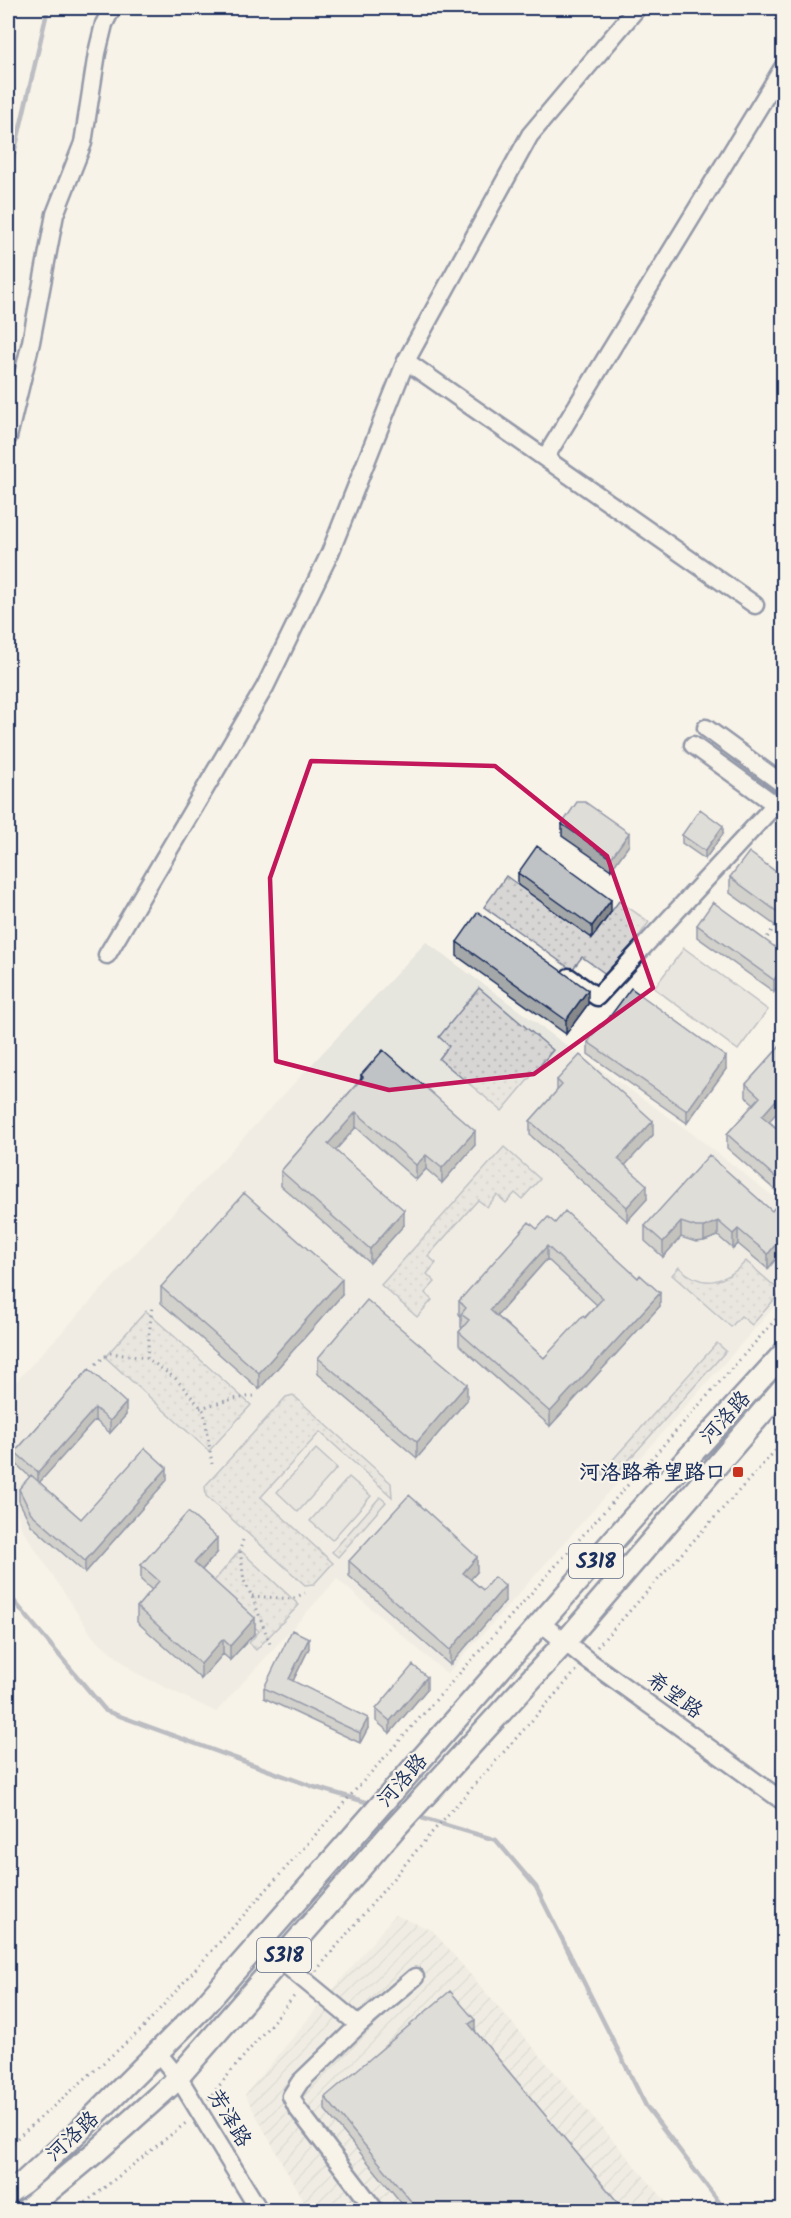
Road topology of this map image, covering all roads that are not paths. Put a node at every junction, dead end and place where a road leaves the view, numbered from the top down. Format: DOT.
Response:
graph roads {
  1 [pos="112,8"];
  2 [pos="637,8"];
  3 [pos="783,66"];
  4 [pos="405,361"];
  5 [pos="8,437"];
  6 [pos="545,458"];
  7 [pos="755,605"];
  8 [pos="706,728"];
  9 [pos="693,745"];
  10 [pos="783,784"];
  11 [pos="780,804"];
  12 [pos="107,955"];
  13 [pos="560,970"];
  14 [pos="783,1353"];
  15 [pos="783,1387"];
  16 [pos="541,1623"];
  17 [pos="565,1642"];
  18 [pos="783,1802"];
  19 [pos="280,1960"];
  20 [pos="415,1977"];
  21 [pos="359,2025"];
  22 [pos="155,2056"];
  23 [pos="175,2080"];
  24 [pos="196,2114"];
  25 [pos="8,2193"];
  26 [pos="26,2211"];
  27 [pos="249,2211"];
  28 [pos="259,2211"];
  29 [pos="375,2211"];
  1 -- 5 [label="street"];
  2 -- 4 [label="street"];
  3 -- 6 [label="street"];
  4 -- 6 [label="street"];
  4 -- 12 [label="street"];
  6 -- 7 [label="street"];
  8 -- 10 [label="street"];
  9 -- 11 [label="street"];
  11 -- 13 [label="street"];
  14 -- 16 [label="main road, 河洛路 / S318"];
  15 -- 17 [label="main road, 河洛路 / S318"];
  16 -- 17 [label="street, 希望路"];
  16 -- 22 [label="main road, 河洛路 / S318"];
  17 -- 18 [label="street, 希望路"];
  17 -- 19 [label="main road, 河洛路 / S318"];
  19 -- 21 [label="street"];
  19 -- 23 [label="main road, 河洛路 / S318"];
  20 -- 21 [label="street"];
  21 -- 29 [label="street"];
  22 -- 23 [label="street, 芳泽路"];
  22 -- 25 [label="main road, 河洛路 / S318"];
  23 -- 24 [label="street, 芳泽路"];
  23 -- 26 [label="main road, 河洛路 / S318"];
  24 -- 27 [label="street, 芳泽路"];
  24 -- 28 [label="street, 芳泽路"];
}
